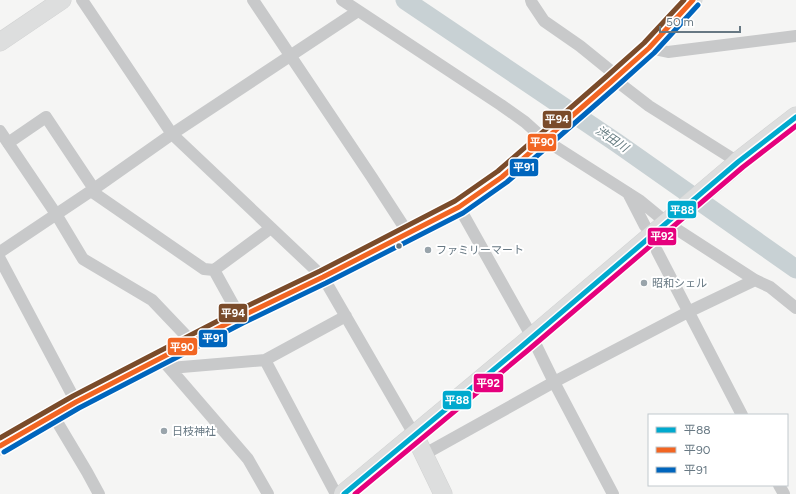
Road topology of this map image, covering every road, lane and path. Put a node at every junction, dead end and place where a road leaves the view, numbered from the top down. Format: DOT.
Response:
graph roads {
  1 [pos="62,0"];
  2 [pos="82,0"];
  3 [pos="253,0"];
  4 [pos="342,0"];
  5 [pos="532,0"];
  6 [pos="693,0"];
  7 [pos="358,11"];
  8 [pos="796,36"];
  9 [pos="0,42"];
  10 [pos="648,48"];
  11 [pos="290,56"];
  12 [pos="614,79"];
  13 [pos="796,117"];
  14 [pos="0,131"];
  15 [pos="172,134"];
  16 [pos="547,138"];
  17 [pos="8,143"];
  18 [pos="736,165"];
  19 [pos="93,190"];
  20 [pos="627,192"];
  21 [pos="459,207"];
  22 [pos="56,214"];
  23 [pos="669,222"];
  24 [pos="645,226"];
  25 [pos="271,228"];
  26 [pos="408,234"];
  27 [pos="657,251"];
  28 [pos="0,252"];
  29 [pos="0,259"];
  30 [pos="214,270"];
  31 [pos="323,277"];
  32 [pos="755,280"];
  33 [pos="796,308"];
  34 [pos="688,312"];
  35 [pos="346,316"];
  36 [pos="240,317"];
  37 [pos="532,337"];
  38 [pos="192,342"];
  39 [pos="265,360"];
  40 [pos="166,363"];
  41 [pos="554,382"];
  42 [pos="76,402"];
  43 [pos="741,414"];
  44 [pos="53,415"];
  45 [pos="415,436"];
  46 [pos="0,446"];
  47 [pos="423,455"];
  48 [pos="99,494"];
  49 [pos="268,494"];
  50 [pos="336,494"];
  51 [pos="344,494"];
  52 [pos="443,494"];
  53 [pos="613,494"];
  1 -- 9 [label="street"];
  2 -- 15 [label="street"];
  3 -- 11 [label="street"];
  4 -- 7 [label="street"];
  5 -- 12 [label="street"];
  6 -- 10 [label="street"];
  7 -- 11 [label="street"];
  7 -- 16 [label="street"];
  8 -- 10 [label="street"];
  10 -- 12 [label="street"];
  11 -- 15 [label="street"];
  11 -- 26 [label="street"];
  12 -- 16 [label="street"];
  12 -- 18 [label="street"];
  13 -- 18 [label="main road"];
  14 -- 17 [label="street"];
  15 -- 19 [label="street"];
  15 -- 25 [label="street"];
  16 -- 20 [label="street"];
  16 -- 21 [label="street"];
  17 -- 19 [label="street"];
  17 -- 22 [label="street"];
  18 -- 23 [label="main road"];
  19 -- 22 [label="street"];
  19 -- 30 [label="street"];
  20 -- 23 [label="street"];
  20 -- 24 [label="street"];
  21 -- 26 [label="street"];
  21 -- 37 [label="street"];
  22 -- 28 [label="street"];
  22 -- 38 [label="street"];
  23 -- 32 [label="street"];
  23 -- 37 [label="main road"];
  25 -- 30 [label="street"];
  25 -- 31 [label="street"];
  26 -- 31 [label="street"];
  27 -- 34 [label="street"];
  29 -- 42 [label="street"];
  30 -- 36 [label="street"];
  31 -- 35 [label="street"];
  31 -- 36 [label="street"];
  32 -- 33 [label="street"];
  32 -- 34 [label="street"];
  34 -- 41 [label="street"];
  34 -- 43 [label="street"];
  35 -- 39 [label="street"];
  35 -- 45 [label="street"];
  36 -- 38 [label="street"];
  37 -- 41 [label="street"];
  37 -- 45 [label="main road"];
  38 -- 40 [label="street"];
  39 -- 40 [label="street"];
  39 -- 50 [label="street"];
  40 -- 42 [label="street"];
  40 -- 49 [label="street"];
  41 -- 47 [label="street"];
  41 -- 53 [label="street"];
  42 -- 44 [label="street"];
  44 -- 46 [label="street"];
  44 -- 48 [label="street"];
  45 -- 47 [label="street"];
  45 -- 51 [label="main road"];
  47 -- 52 [label="street"];
}
